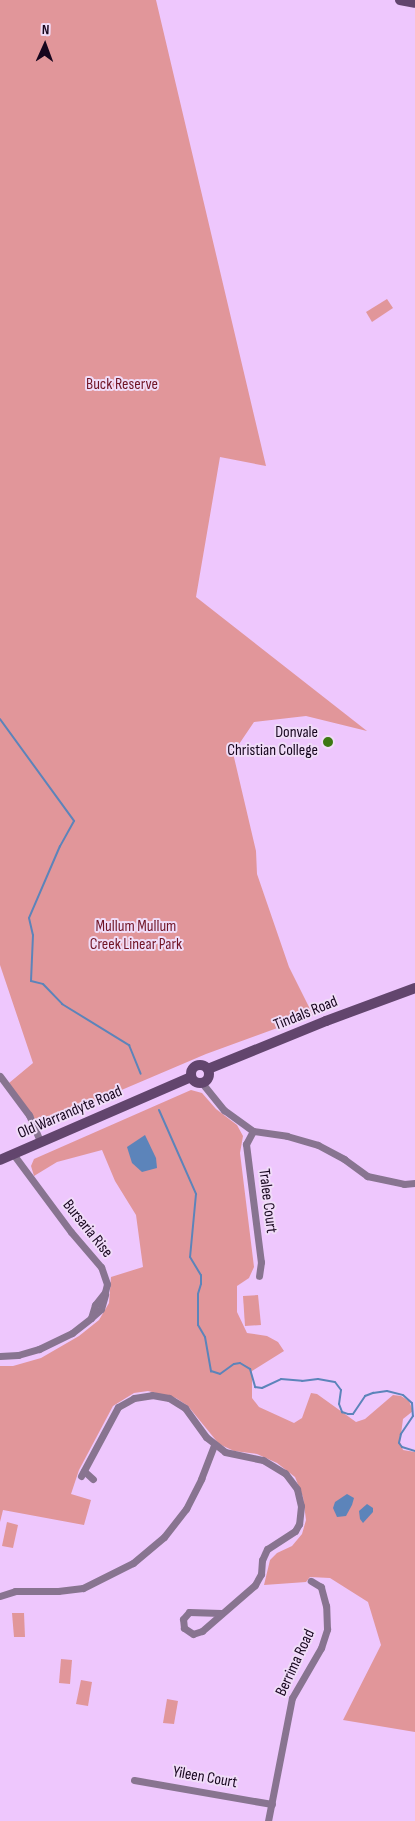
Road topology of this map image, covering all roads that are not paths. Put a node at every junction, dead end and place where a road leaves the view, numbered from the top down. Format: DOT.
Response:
graph roads {
  1 [pos="400,0"];
  2 [pos="415,3"];
  3 [pos="415,988"];
  4 [pos="208,1069"];
  5 [pos="191,1077"];
  6 [pos="1,1080"];
  7 [pos="202,1083"];
  8 [pos="253,1131"];
  9 [pos="40,1141"];
  10 [pos="13,1154"];
  11 [pos="0,1160"];
  12 [pos="415,1183"];
  13 [pos="259,1276"];
  14 [pos="0,1356"];
  15 [pos="214,1445"];
  16 [pos="93,1479"];
  17 [pos="311,1581"];
  18 [pos="0,1596"];
  19 [pos="222,1613"];
  20 [pos="134,1780"];
  21 [pos="272,1804"];
  22 [pos="268,1821"];
  1 -- 2 [label="main road"];
  3 -- 4 [label="main road, Tindals Road"];
  4 -- 5 [label="main road"];
  4 -- 7 [label="main road"];
  5 -- 7 [label="main road"];
  5 -- 9 [label="main road, Old Warrandyte Road"];
  6 -- 9 [label="street"];
  7 -- 8 [label="street"];
  8 -- 12 [label="street"];
  8 -- 13 [label="street, Tralee Court"];
  9 -- 10 [label="main road, Old Warrandyte Road"];
  10 -- 11 [label="main road, Old Warrandyte Road"];
  10 -- 14 [label="street, Bursaria Rise"];
  15 -- 16 [label="street"];
  15 -- 18 [label="street"];
  15 -- 19 [label="street"];
  17 -- 21 [label="street, Berrima Road"];
  19 -- 19 [label="street"];
  20 -- 21 [label="street, Yileen Court"];
  21 -- 22 [label="street, Berrima Road"];
}
